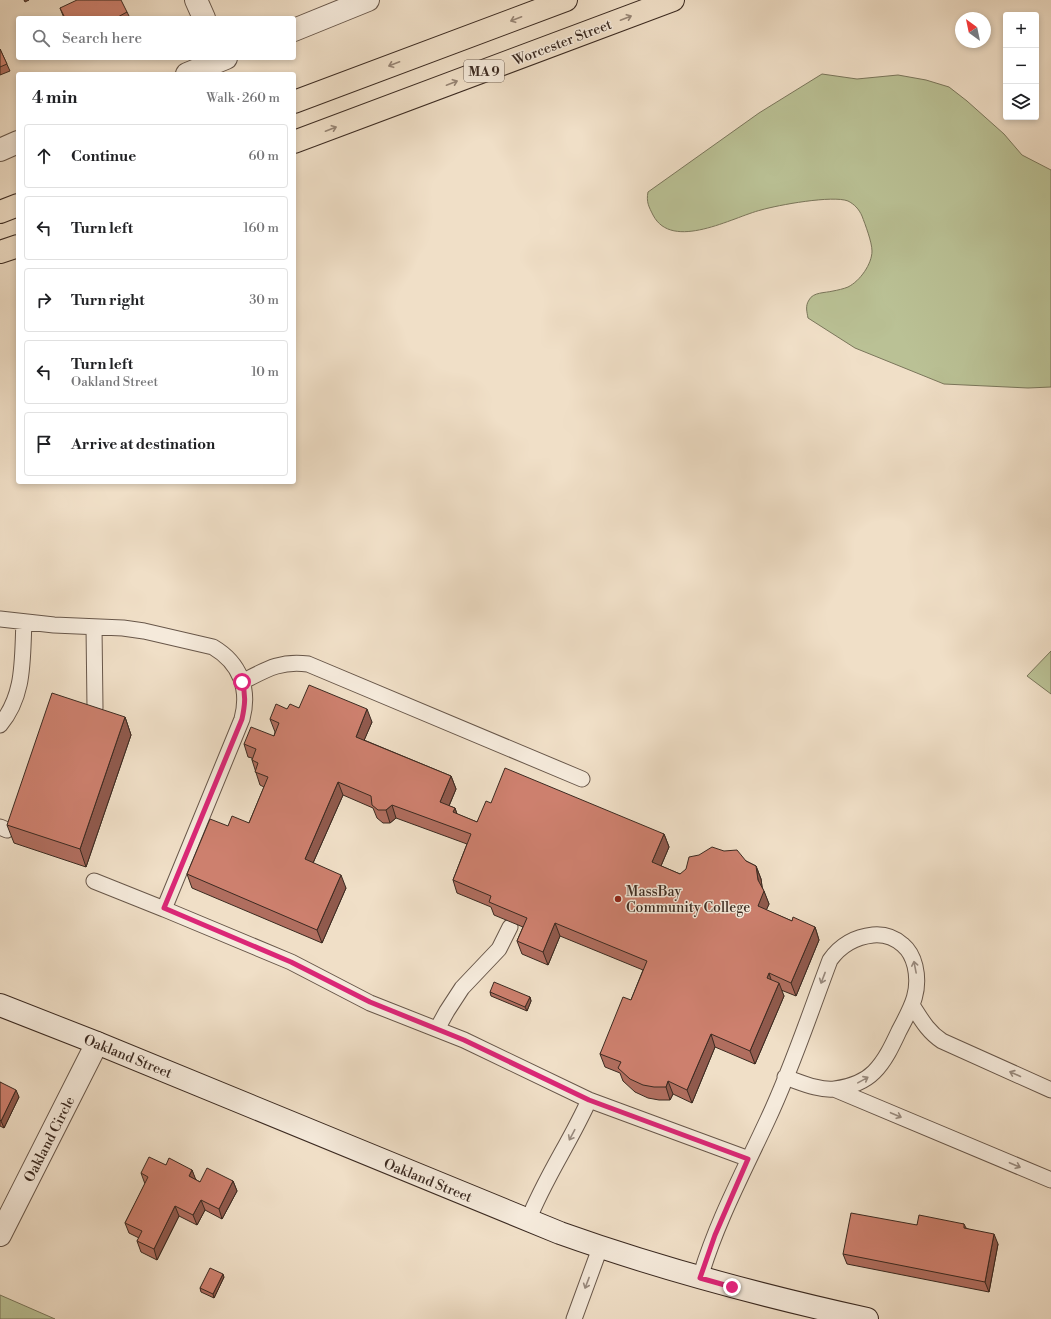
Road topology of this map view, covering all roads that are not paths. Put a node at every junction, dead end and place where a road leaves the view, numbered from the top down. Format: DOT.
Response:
graph roads {
  1 [pos="196,0"];
  2 [pos="368,0"];
  3 [pos="566,0"];
  4 [pos="674,0"];
  5 [pos="203,16"];
  6 [pos="296,29"];
  7 [pos="225,62"];
  8 [pos="193,72"];
  9 [pos="296,101"];
  10 [pos="296,141"];
  11 [pos="16,143"];
  12 [pos="0,150"];
  13 [pos="16,206"];
  14 [pos="0,212"];
  15 [pos="16,247"];
  16 [pos="0,252"];
  17 [pos="0,619"];
  18 [pos="24,622"];
  19 [pos="94,627"];
  20 [pos="242,682"];
  21 [pos="95,708"];
  22 [pos="0,725"];
  23 [pos="582,779"];
  24 [pos="94,880"];
  25 [pos="164,908"];
  26 [pos="510,927"];
  27 [pos="0,1005"];
  28 [pos="912,1005"];
  29 [pos="437,1029"];
  30 [pos="97,1043"];
  31 [pos="785,1077"];
  32 [pos="834,1089"];
  33 [pos="1051,1090"];
  34 [pos="589,1100"];
  35 [pos="748,1159"];
  36 [pos="1051,1180"];
  37 [pos="528,1221"];
  38 [pos="0,1235"];
  39 [pos="600,1248"];
  40 [pos="700,1278"];
  41 [pos="574,1319"];
  42 [pos="868,1319"];
  1 -- 5 [label="street"];
  2 -- 6 [label="street"];
  3 -- 9 [label="highway, MA 9, one-way"];
  10 -- 4 [label="highway, Worcester Street / MA 9, one-way"];
  7 -- 8 [label="street"];
  11 -- 12 [label="street"];
  13 -- 14 [label="highway"];
  15 -- 16 [label="highway"];
  17 -- 18 [label="lane"];
  18 -- 19 [label="lane"];
  18 -- 22 [label="lane"];
  19 -- 20 [label="lane"];
  19 -- 21 [label="lane"];
  20 -- 23 [label="lane"];
  20 -- 25 [label="lane"];
  24 -- 25 [label="lane"];
  25 -- 29 [label="lane"];
  26 -- 29 [label="lane"];
  27 -- 30 [label="street, Oakland Street"];
  28 -- 31 [label="lane, one-way"];
  32 -- 28 [label="lane, one-way"];
  33 -- 28 [label="lane, one-way"];
  29 -- 34 [label="lane"];
  30 -- 37 [label="street, Oakland Street"];
  30 -- 38 [label="street, Oakland Circle"];
  31 -- 32 [label="lane"];
  31 -- 35 [label="lane"];
  32 -- 36 [label="lane, one-way"];
  34 -- 35 [label="lane"];
  34 -- 37 [label="lane, one-way"];
  35 -- 40 [label="lane"];
  37 -- 39 [label="street, Oakland Street"];
  39 -- 40 [label="street, Oakland Street"];
  39 -- 41 [label="lane, one-way"];
  40 -- 42 [label="street, Oakland Street"];
}
